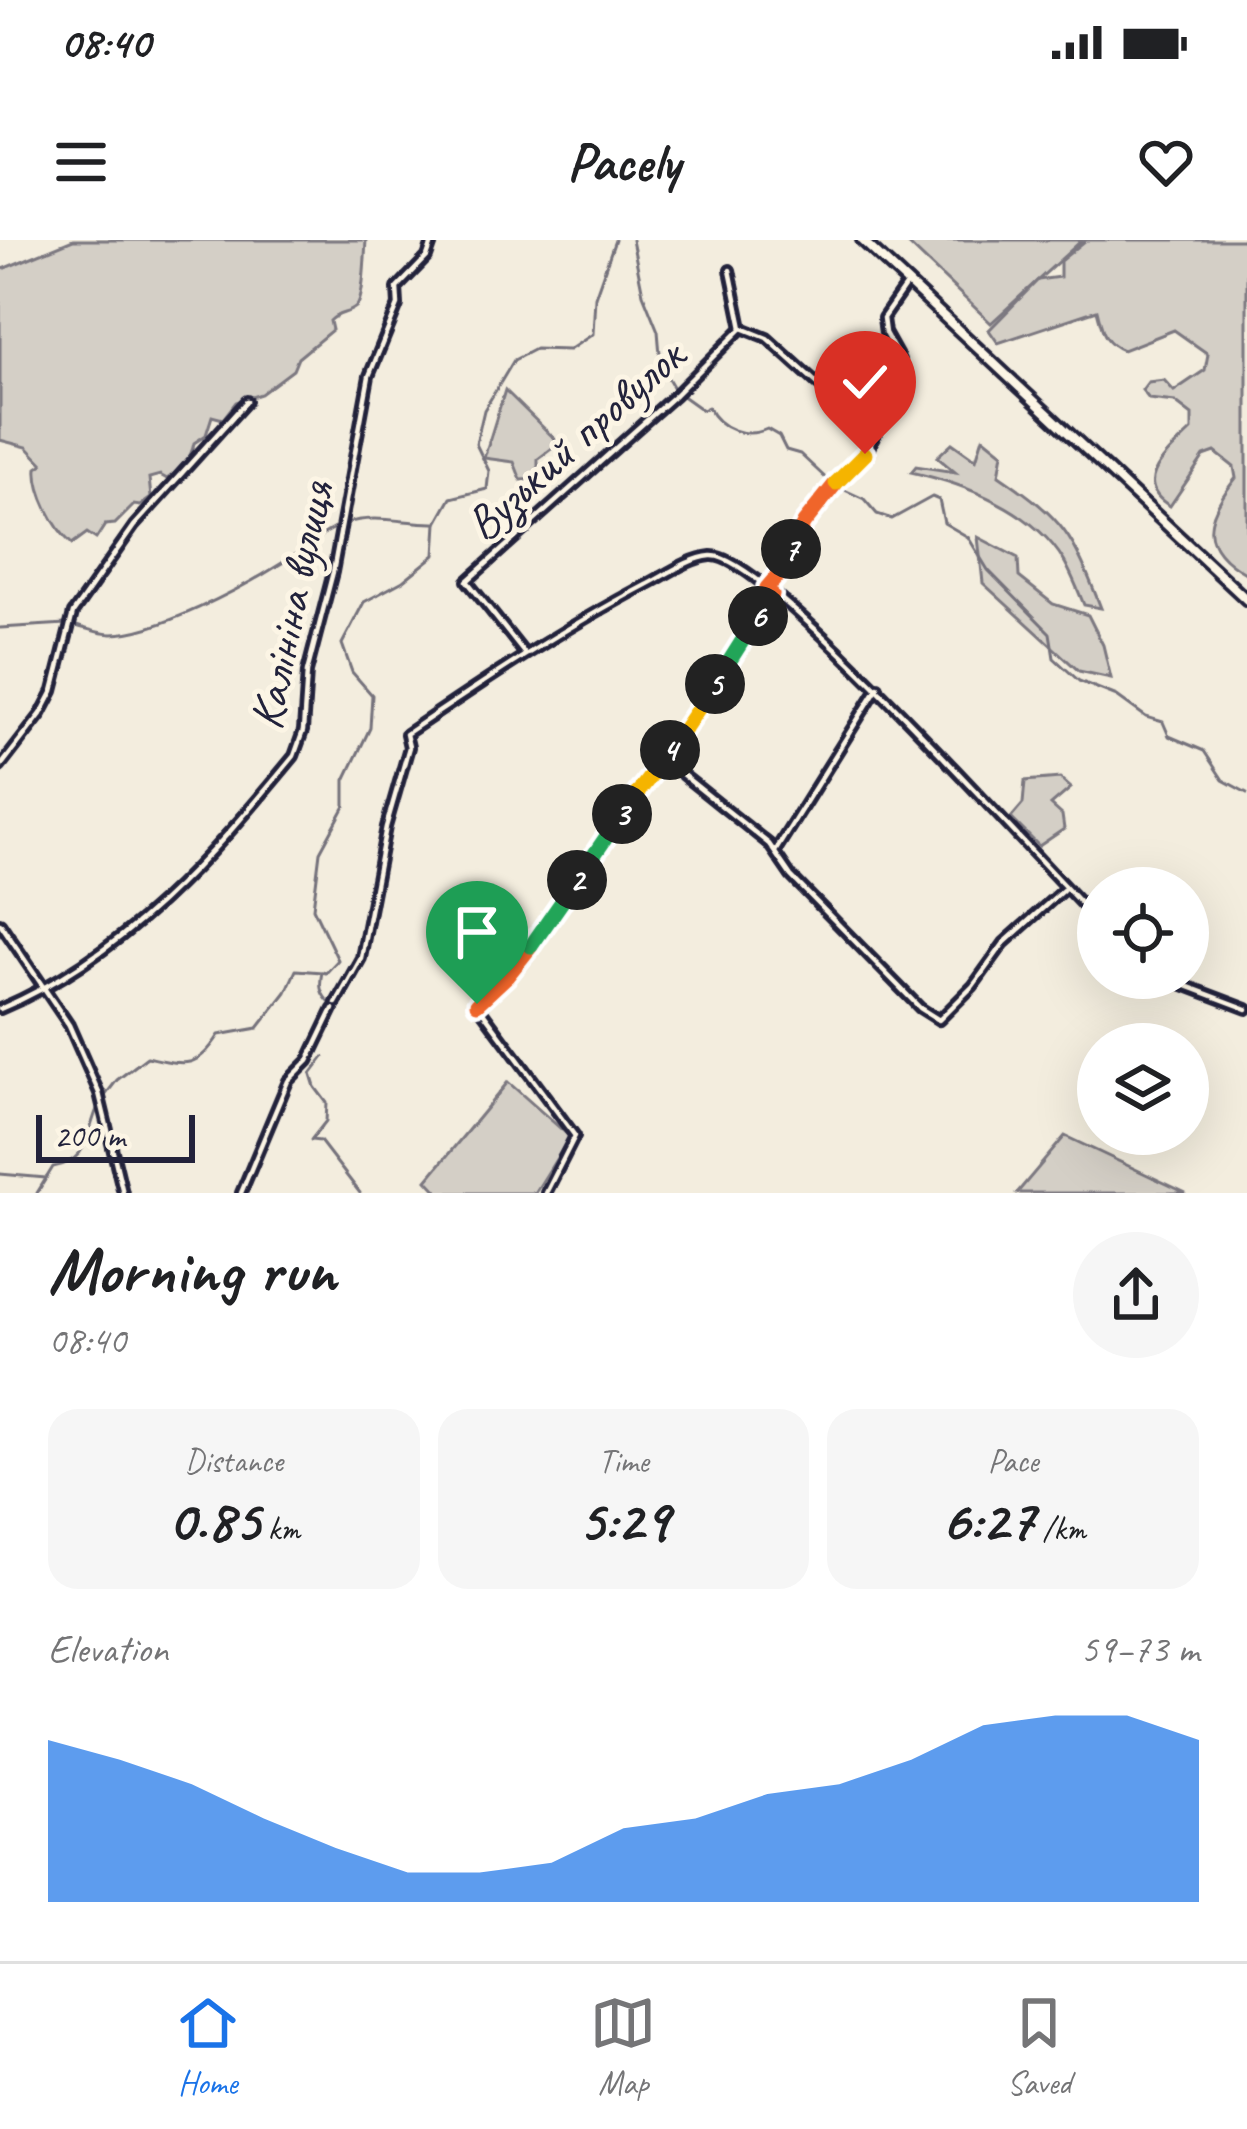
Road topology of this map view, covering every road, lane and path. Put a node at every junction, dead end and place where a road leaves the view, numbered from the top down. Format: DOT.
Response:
graph roads {
  1 [pos="433,240"];
  2 [pos="862,240"];
  3 [pos="730,270"];
  4 [pos="908,282"];
  5 [pos="742,328"];
  6 [pos="248,401"];
  7 [pos="881,421"];
  8 [pos="770,591"];
  9 [pos="1247,601"];
  10 [pos="526,655"];
  11 [pos="878,687"];
  12 [pos="672,746"];
  13 [pos="0,767"];
  14 [pos="776,851"];
  15 [pos="1065,888"];
  16 [pos="1077,900"];
  17 [pos="0,923"];
  18 [pos="47,989"];
  19 [pos="1209,995"];
  20 [pos="1247,1009"];
  21 [pos="0,1010"];
  22 [pos="549,1192"];
  23 [pos="123,1193"];
  24 [pos="241,1193"];
  1 -- 18 [label="street, Калініна вулиця"];
  2 -- 4 [label="main road"];
  3 -- 5 [label="street, Вузький провулок"];
  4 -- 7 [label="street"];
  4 -- 9 [label="main road"];
  5 -- 7 [label="street, Вузький провулок"];
  5 -- 10 [label="street, Вузький провулок"];
  6 -- 13 [label="street"];
  7 -- 8 [label="street"];
  8 -- 10 [label="street"];
  8 -- 11 [label="street"];
  8 -- 12 [label="street"];
  10 -- 24 [label="street"];
  11 -- 14 [label="street"];
  11 -- 15 [label="street"];
  12 -- 14 [label="street"];
  12 -- 22 [label="street"];
  14 -- 15 [label="street"];
  15 -- 16 [label="street"];
  17 -- 18 [label="street"];
  18 -- 21 [label="street, Калініна вулиця"];
  18 -- 23 [label="street"];
  19 -- 20 [label="street"];
}
